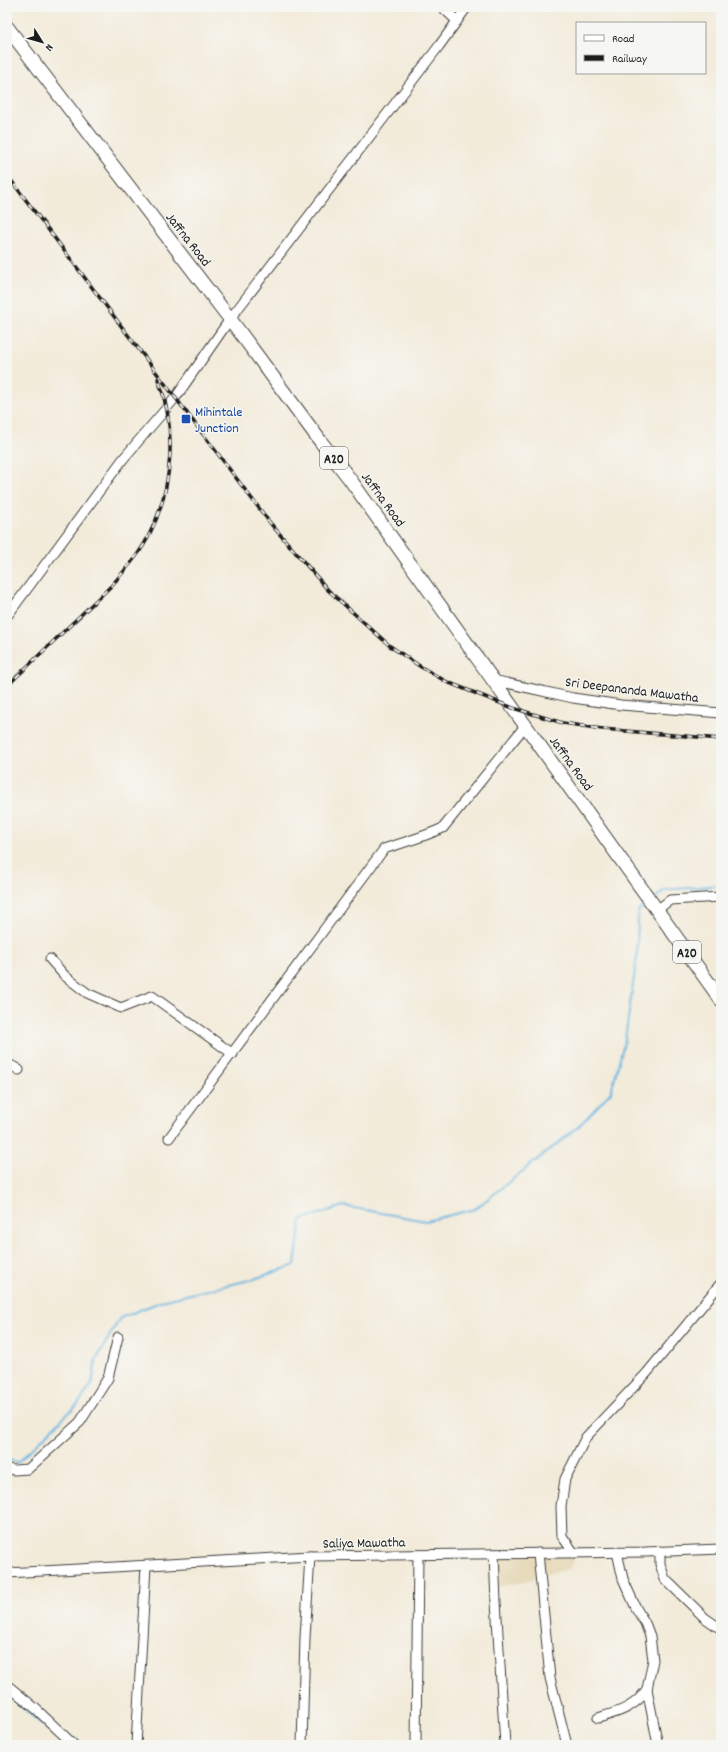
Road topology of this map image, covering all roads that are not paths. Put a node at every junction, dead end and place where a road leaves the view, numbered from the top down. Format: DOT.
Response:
graph roads {
  1 [pos="442,7"];
  2 [pos="467,7"];
  3 [pos="457,21"];
  4 [pos="7,27"];
  5 [pos="230,319"];
  6 [pos="7,616"];
  7 [pos="493,680"];
  8 [pos="721,713"];
  9 [pos="525,726"];
  10 [pos="721,897"];
  11 [pos="653,904"];
  12 [pos="50,959"];
  13 [pos="721,1000"];
  14 [pos="233,1054"];
  15 [pos="7,1063"];
  16 [pos="19,1070"];
  17 [pos="169,1138"];
  18 [pos="721,1283"];
  19 [pos="118,1337"];
  20 [pos="7,1469"];
  21 [pos="721,1549"];
  22 [pos="660,1551"];
  23 [pos="617,1552"];
  24 [pos="538,1553"];
  25 [pos="574,1553"];
  26 [pos="494,1554"];
  27 [pos="418,1555"];
  28 [pos="310,1556"];
  29 [pos="146,1566"];
  30 [pos="7,1573"];
  31 [pos="721,1629"];
  32 [pos="7,1685"];
  33 [pos="647,1689"];
  34 [pos="598,1718"];
  35 [pos="74,1745"];
  36 [pos="136,1745"];
  37 [pos="302,1745"];
  38 [pos="416,1745"];
  39 [pos="505,1745"];
  40 [pos="567,1745"];
  41 [pos="658,1745"];
  1 -- 3 [label="street"];
  2 -- 3 [label="street"];
  3 -- 5 [label="street"];
  4 -- 5 [label="highway, Jaffna Road / A20"];
  5 -- 6 [label="street"];
  5 -- 7 [label="highway, Jaffna Road / A20"];
  7 -- 8 [label="street, Sri Deepananda Mawatha"];
  7 -- 9 [label="highway, Jaffna Road / A20"];
  9 -- 11 [label="highway, Jaffna Road / A20"];
  9 -- 14 [label="street"];
  10 -- 11 [label="street"];
  11 -- 13 [label="highway, Jaffna Road / A20"];
  12 -- 14 [label="street"];
  14 -- 17 [label="street"];
  15 -- 16 [label="street"];
  18 -- 25 [label="street"];
  19 -- 20 [label="street"];
  21 -- 22 [label="street, Saliya Mawatha"];
  22 -- 23 [label="street, Saliya Mawatha"];
  22 -- 31 [label="street"];
  23 -- 25 [label="street, Saliya Mawatha"];
  23 -- 33 [label="street"];
  24 -- 25 [label="street, Saliya Mawatha"];
  24 -- 26 [label="street, Saliya Mawatha"];
  24 -- 40 [label="street"];
  26 -- 27 [label="street, Saliya Mawatha"];
  26 -- 39 [label="street"];
  27 -- 28 [label="street, Saliya Mawatha"];
  27 -- 38 [label="street"];
  28 -- 29 [label="street, Saliya Mawatha"];
  28 -- 37 [label="street"];
  29 -- 30 [label="street, Saliya Mawatha"];
  29 -- 36 [label="street"];
  32 -- 35 [label="street"];
  33 -- 34 [label="street"];
  33 -- 41 [label="street"];
}
